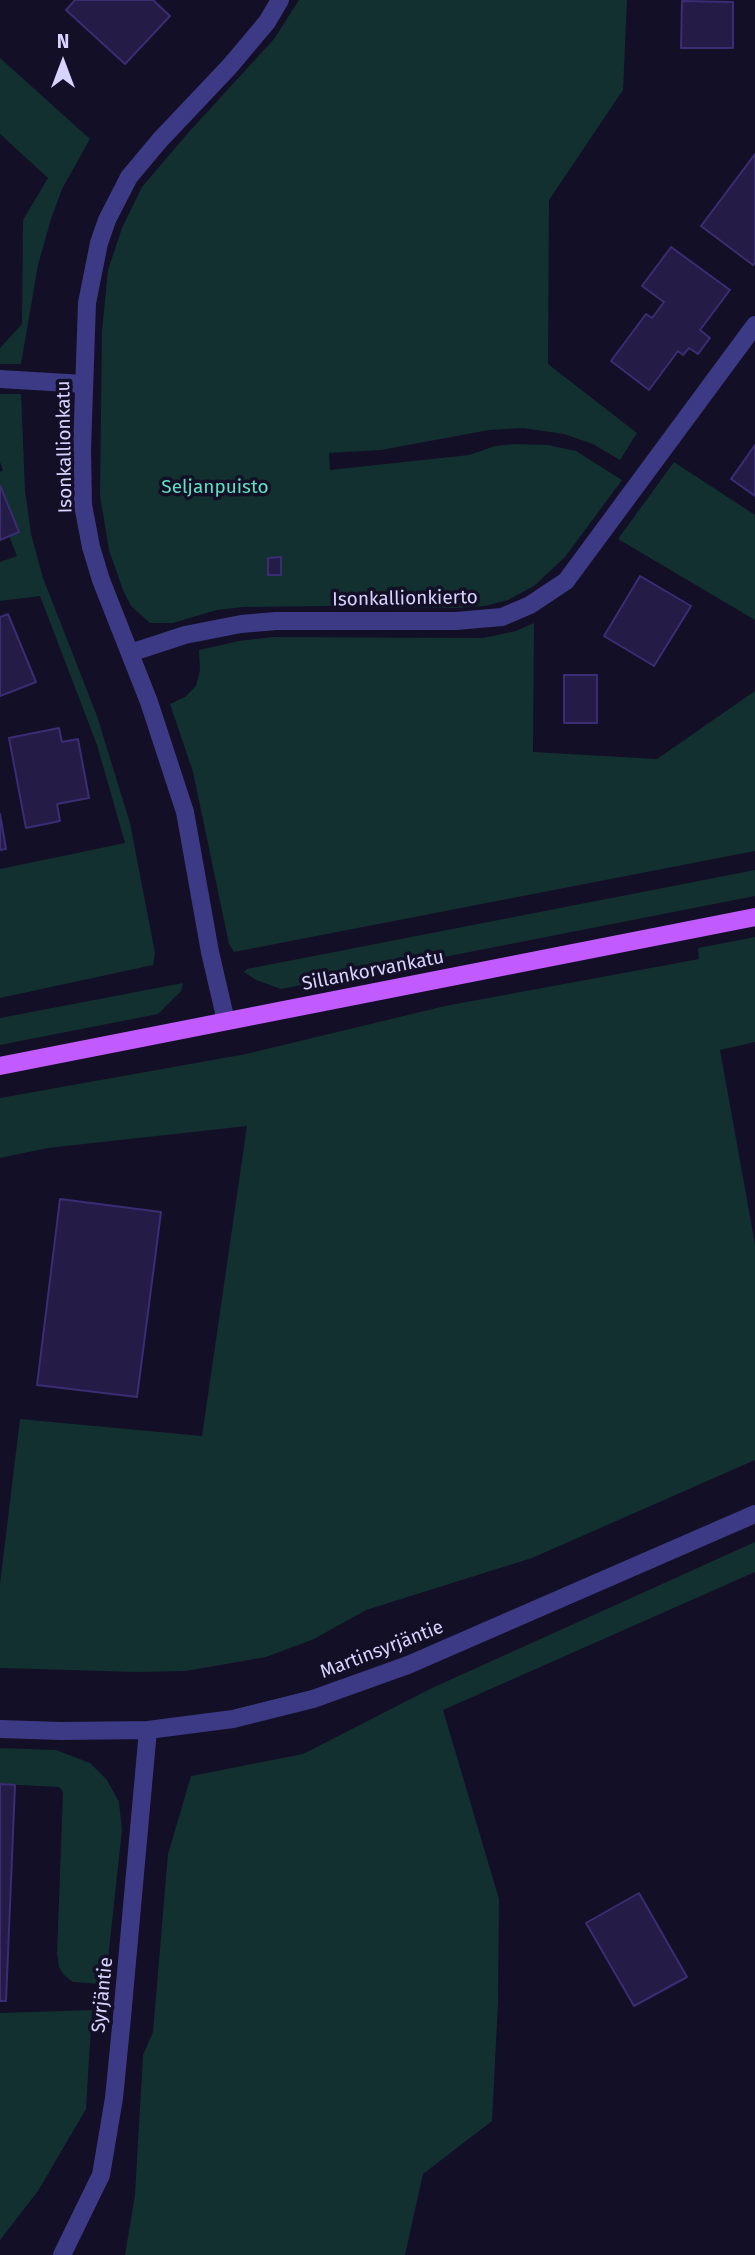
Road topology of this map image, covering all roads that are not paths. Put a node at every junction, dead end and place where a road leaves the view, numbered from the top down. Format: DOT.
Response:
graph roads {
  1 [pos="280,0"];
  2 [pos="755,324"];
  3 [pos="0,379"];
  4 [pos="85,384"];
  5 [pos="130,653"];
  6 [pos="755,917"];
  7 [pos="226,1021"];
  8 [pos="0,1066"];
  9 [pos="755,1514"];
  10 [pos="0,1729"];
  11 [pos="148,1730"];
  12 [pos="62,2255"];
  1 -- 4 [label="street, Isonkallionkatu"];
  2 -- 5 [label="street, Isonkallionkierto"];
  3 -- 4 [label="street"];
  4 -- 5 [label="street, Isonkallionkatu"];
  5 -- 7 [label="street, Isonkallionkatu"];
  6 -- 7 [label="main road, Sillankorvankatu"];
  7 -- 8 [label="main road, Sillankorvankatu"];
  9 -- 11 [label="street, Martinsyrjäntie"];
  10 -- 11 [label="street, Martinsyrjäntie"];
  11 -- 12 [label="street, Syrjäntie"];
}
